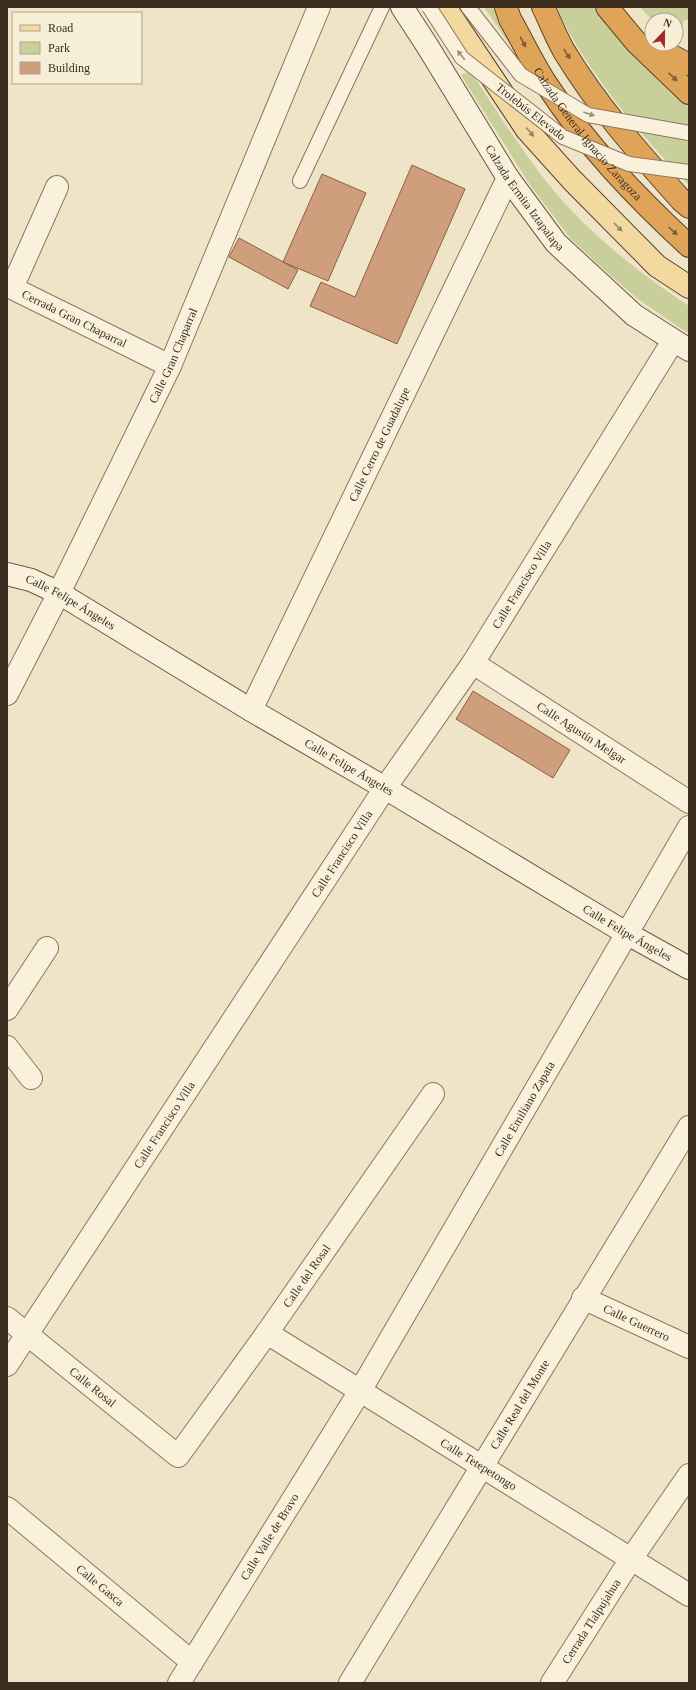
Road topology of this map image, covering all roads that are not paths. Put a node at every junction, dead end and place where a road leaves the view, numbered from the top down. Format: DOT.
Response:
graph roads {
  1 [pos="319,7"];
  2 [pos="382,7"];
  3 [pos="402,7"];
  4 [pos="429,7"];
  5 [pos="445,7"];
  6 [pos="506,7"];
  7 [pos="543,7"];
  8 [pos="598,7"];
  9 [pos="607,7"];
  10 [pos="615,7"];
  11 [pos="463,16"];
  12 [pos="644,40"];
  13 [pos="644,40"];
  14 [pos="644,41"];
  15 [pos="428,47"];
  16 [pos="655,52"];
  17 [pos="664,52"];
  18 [pos="689,64"];
  19 [pos="689,93"];
  20 [pos="689,133"];
  21 [pos="689,172"];
  22 [pos="508,178"];
  23 [pos="300,181"];
  24 [pos="57,187"];
  25 [pos="689,207"];
  26 [pos="689,246"];
  27 [pos="689,287"];
  28 [pos="681,346"];
  29 [pos="170,366"];
  30 [pos="7,574"];
  31 [pos="59,593"];
  32 [pos="473,663"];
  33 [pos="7,694"];
  34 [pos="251,710"];
  35 [pos="385,788"];
  36 [pos="689,802"];
  37 [pos="689,827"];
  38 [pos="626,933"];
  39 [pos="47,948"];
  40 [pos="689,968"];
  41 [pos="7,1009"];
  42 [pos="7,1047"];
  43 [pos="31,1078"];
  44 [pos="433,1094"];
  45 [pos="689,1127"];
  46 [pos="584,1298"];
  47 [pos="7,1318"];
  48 [pos="267,1333"];
  49 [pos="28,1335"];
  50 [pos="689,1347"];
  51 [pos="7,1364"];
  52 [pos="360,1391"];
  53 [pos="178,1456"];
  54 [pos="482,1466"];
  55 [pos="689,1475"];
  56 [pos="7,1508"];
  57 [pos="631,1559"];
  58 [pos="689,1595"];
  59 [pos="192,1662"];
  60 [pos="179,1683"];
  61 [pos="350,1683"];
  62 [pos="552,1683"];
  1 -- 29 [label="street, Calle Gran Chaparral"];
  2 -- 23 [label="lane"];
  3 -- 15 [label="street, Calzada Ermita Iztapalapa"];
  21 -- 4 [label="lane, Trolebús Elevado, one-way, bridge"];
  5 -- 11 [label="main road"];
  6 -- 26 [label="highway, Calzada General Ignacio Zaragoza, one-way"];
  7 -- 25 [label="highway, one-way"];
  8 -- 14 [label="highway"];
  9 -- 12 [label="highway"];
  10 -- 13 [label="highway"];
  11 -- 15 [label="street"];
  11 -- 20 [label="lane, Trolebús Elevado, one-way, bridge"];
  11 -- 27 [label="main road, one-way"];
  15 -- 22 [label="street, Calzada Ermita Iztapalapa"];
  16 -- 19 [label="highway, one-way"];
  17 -- 18 [label="highway"];
  22 -- 28 [label="street, Calzada Ermita Iztapalapa"];
  22 -- 34 [label="street, Calle Cerro de Guadalupe"];
  24 -- 29 [label="street, Cerrada Gran Chaparral"];
  28 -- 32 [label="street, Calle Francisco Villa"];
  29 -- 31 [label="street, Calle Gran Chaparral"];
  30 -- 31 [label="street, Calle Felipe Ángeles"];
  31 -- 33 [label="street, Calle Gran Chaparral"];
  31 -- 34 [label="street, Calle Felipe Ángeles"];
  32 -- 35 [label="street, Calle Francisco Villa"];
  32 -- 36 [label="street, Calle Agustín Melgar"];
  34 -- 35 [label="street, Calle Felipe Ángeles"];
  35 -- 38 [label="street, Calle Felipe Ángeles"];
  35 -- 49 [label="street, Calle Francisco Villa"];
  37 -- 38 [label="street, Calle Emiliano Zapata"];
  38 -- 40 [label="street, Calle Felipe Ángeles"];
  38 -- 52 [label="street, Calle Emiliano Zapata"];
  39 -- 41 [label="street"];
  42 -- 43 [label="street"];
  44 -- 48 [label="street, Calle del Rosal"];
  45 -- 46 [label="street, Calle Real del Monte"];
  46 -- 50 [label="street, Calle Guerrero"];
  46 -- 54 [label="street, Calle Real del Monte"];
  47 -- 49 [label="street, Calle Rosal"];
  48 -- 52 [label="street, Calle Tetepetongo"];
  48 -- 53 [label="street, Calle del Rosal"];
  49 -- 51 [label="street, Calle Francisco Villa"];
  49 -- 53 [label="street, Calle Rosal"];
  52 -- 54 [label="street, Calle Tetepetongo"];
  52 -- 59 [label="street, Calle Valle de Bravo"];
  54 -- 57 [label="street, Calle Tetepetongo"];
  54 -- 61 [label="street, Calle Real del Monte"];
  55 -- 57 [label="street, Cerrada Tlalpujahua"];
  56 -- 59 [label="street, Calle Gasca"];
  57 -- 58 [label="street, Calle Tetepetongo"];
  57 -- 62 [label="street, Cerrada Tlalpujahua"];
  59 -- 60 [label="street, Calle Valle de Bravo"];
}
